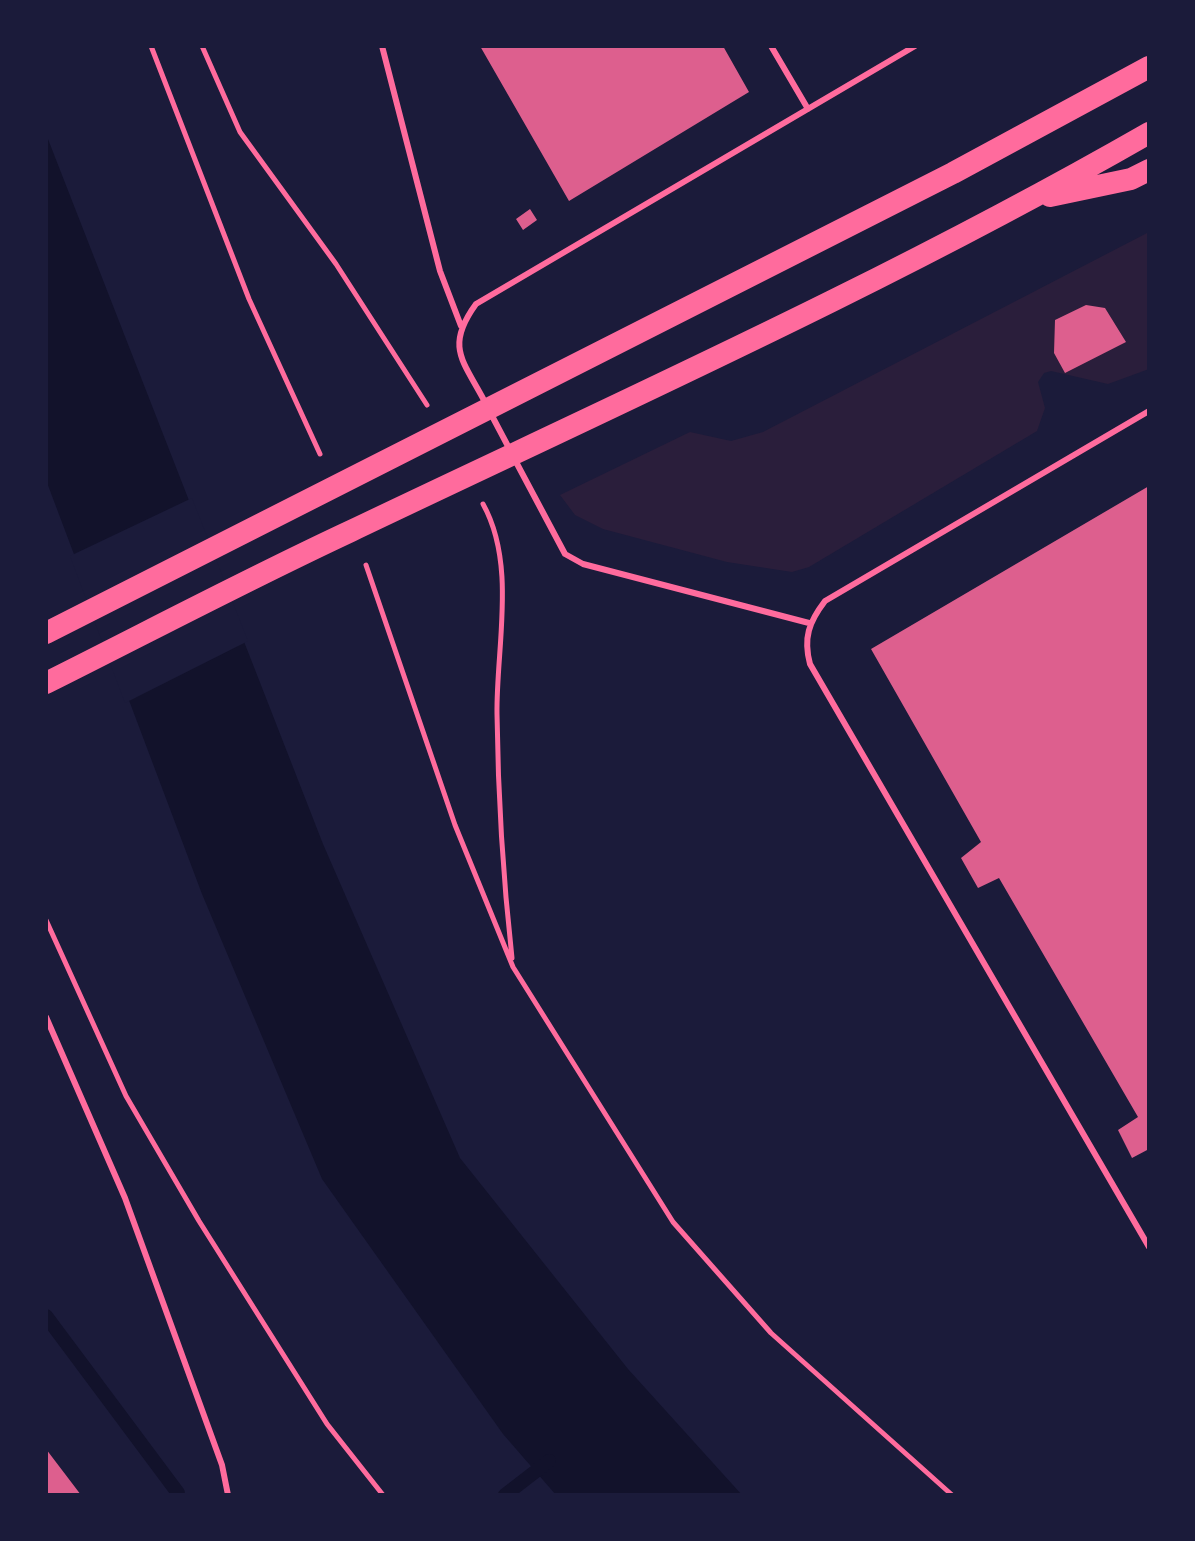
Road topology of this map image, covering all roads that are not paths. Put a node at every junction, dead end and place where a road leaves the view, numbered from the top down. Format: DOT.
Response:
graph roads {
  1 [pos="382,46"];
  2 [pos="771,46"];
  3 [pos="915,46"];
  4 [pos="1149,67"];
  5 [pos="808,109"];
  6 [pos="1149,133"];
  7 [pos="1149,170"];
  8 [pos="1026,202"];
  9 [pos="461,326"];
  10 [pos="1149,411"];
  11 [pos="809,623"];
  12 [pos="46,633"];
  13 [pos="46,683"];
  14 [pos="46,1017"];
  15 [pos="1149,1247"];
  16 [pos="228,1495"];
  1 -- 9 [label="lane"];
  2 -- 5 [label="lane"];
  3 -- 5 [label="lane"];
  4 -- 12 [label="highway"];
  5 -- 9 [label="lane"];
  6 -- 8 [label="highway"];
  7 -- 8 [label="highway"];
  8 -- 13 [label="highway"];
  9 -- 11 [label="lane"];
  10 -- 11 [label="lane"];
  11 -- 15 [label="lane"];
  14 -- 16 [label="lane"];
}
